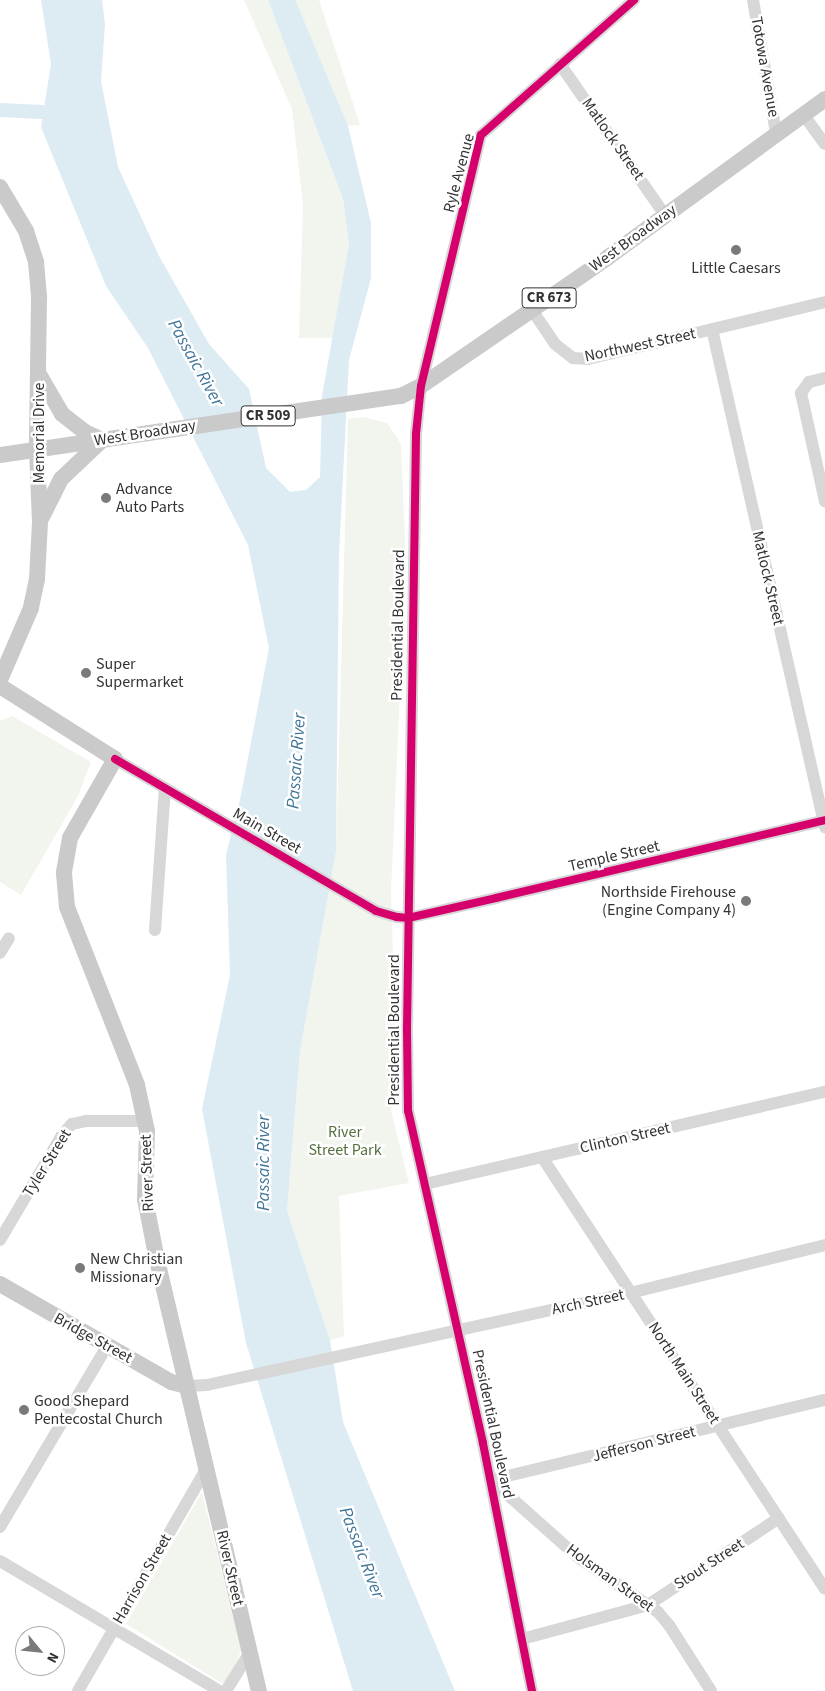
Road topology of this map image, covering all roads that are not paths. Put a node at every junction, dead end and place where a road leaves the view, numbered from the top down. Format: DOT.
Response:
graph roads {
  1 [pos="634,0"];
  2 [pos="753,0"];
  3 [pos="560,64"];
  4 [pos="825,98"];
  5 [pos="803,114"];
  6 [pos="776,133"];
  7 [pos="825,144"];
  8 [pos="0,187"];
  9 [pos="665,215"];
  10 [pos="825,302"];
  11 [pos="532,310"];
  12 [pos="712,329"];
  13 [pos="39,374"];
  14 [pos="825,378"];
  15 [pos="421,386"];
  16 [pos="102,440"];
  17 [pos="38,450"];
  18 [pos="0,455"];
  19 [pos="825,501"];
  20 [pos="40,522"];
  21 [pos="0,680"];
  22 [pos="0,686"];
  23 [pos="115,759"];
  24 [pos="165,788"];
  25 [pos="824,822"];
  26 [pos="408,918"];
  27 [pos="155,930"];
  28 [pos="9,938"];
  29 [pos="0,953"];
  30 [pos="825,1092"];
  31 [pos="144,1121"];
  32 [pos="542,1157"];
  33 [pos="425,1184"];
  34 [pos="0,1240"];
  35 [pos="825,1245"];
  36 [pos="0,1284"];
  37 [pos="630,1293"];
  38 [pos="458,1331"];
  39 [pos="107,1346"];
  40 [pos="187,1386"];
  41 [pos="825,1400"];
  42 [pos="718,1426"];
  43 [pos="207,1468"];
  44 [pos="491,1480"];
  45 [pos="779,1518"];
  46 [pos="0,1527"];
  47 [pos="0,1561"];
  48 [pos="825,1589"];
  49 [pos="648,1604"];
  50 [pos="113,1628"];
  51 [pos="522,1639"];
  52 [pos="250,1652"];
  53 [pos="78,1691"];
  54 [pos="220,1691"];
  55 [pos="226,1691"];
  56 [pos="259,1691"];
  57 [pos="532,1691"];
  58 [pos="711,1691"];
  1 -- 3 [label="street, Ryle Avenue"];
  2 -- 6 [label="street, Totowa Avenue"];
  3 -- 9 [label="street, Matlock Street"];
  3 -- 15 [label="street, Ryle Avenue"];
  4 -- 5 [label="main road, West Broadway / CR 673"];
  5 -- 6 [label="main road, West Broadway / CR 673"];
  5 -- 7 [label="street"];
  6 -- 9 [label="main road, West Broadway / CR 673"];
  8 -- 13 [label="main road, Memorial Drive"];
  9 -- 11 [label="main road, West Broadway / CR 673"];
  10 -- 12 [label="street, Northwest Street"];
  11 -- 12 [label="street, Northwest Street"];
  11 -- 15 [label="main road, West Broadway / CR 673"];
  12 -- 25 [label="street, Matlock Street"];
  13 -- 16 [label="main road"];
  13 -- 17 [label="main road, Memorial Drive"];
  14 -- 19 [label="street"];
  15 -- 16 [label="main road, West Broadway / CR 509"];
  15 -- 26 [label="street, Presidential Boulevard"];
  16 -- 17 [label="main road, West Broadway / CR 509"];
  16 -- 20 [label="main road"];
  17 -- 18 [label="main road, West Broadway / CR 509"];
  17 -- 20 [label="main road, Memorial Drive"];
  20 -- 21 [label="main road, Memorial Drive"];
  22 -- 23 [label="main road, Main Street"];
  23 -- 24 [label="street, Main Street"];
  23 -- 31 [label="main road, River Street"];
  24 -- 26 [label="street, Main Street"];
  24 -- 27 [label="street"];
  25 -- 26 [label="street, Temple Street"];
  26 -- 33 [label="street, Presidential Boulevard"];
  28 -- 29 [label="street"];
  30 -- 32 [label="street, Clinton Street"];
  31 -- 34 [label="street, Tyler Street"];
  31 -- 40 [label="main road, River Street"];
  32 -- 33 [label="street, Clinton Street"];
  32 -- 37 [label="street, North Main Street"];
  33 -- 38 [label="street, Presidential Boulevard"];
  35 -- 37 [label="street, Arch Street"];
  36 -- 39 [label="main road, Bridge Street"];
  37 -- 38 [label="street, Arch Street"];
  37 -- 42 [label="street, North Main Street"];
  38 -- 40 [label="street, Arch Street"];
  38 -- 44 [label="street, Presidential Boulevard"];
  39 -- 40 [label="main road, Bridge Street"];
  39 -- 46 [label="street"];
  40 -- 43 [label="main road, River Street"];
  41 -- 42 [label="street, Jefferson Street"];
  42 -- 44 [label="street, Jefferson Street"];
  42 -- 45 [label="street, North Main Street"];
  43 -- 50 [label="street, Harrison Street"];
  43 -- 52 [label="main road, River Street"];
  44 -- 49 [label="street, Holsman Street"];
  44 -- 51 [label="street, Presidential Boulevard"];
  45 -- 48 [label="street, North Main Street"];
  45 -- 49 [label="street, Stout Street"];
  47 -- 50 [label="street"];
  49 -- 51 [label="street, Stout Street"];
  49 -- 58 [label="street, Holsman Street"];
  50 -- 53 [label="street, Harrison Street"];
  50 -- 54 [label="street"];
  51 -- 57 [label="street, Presidential Boulevard"];
  52 -- 55 [label="street"];
  52 -- 56 [label="main road, River Street"];
}
